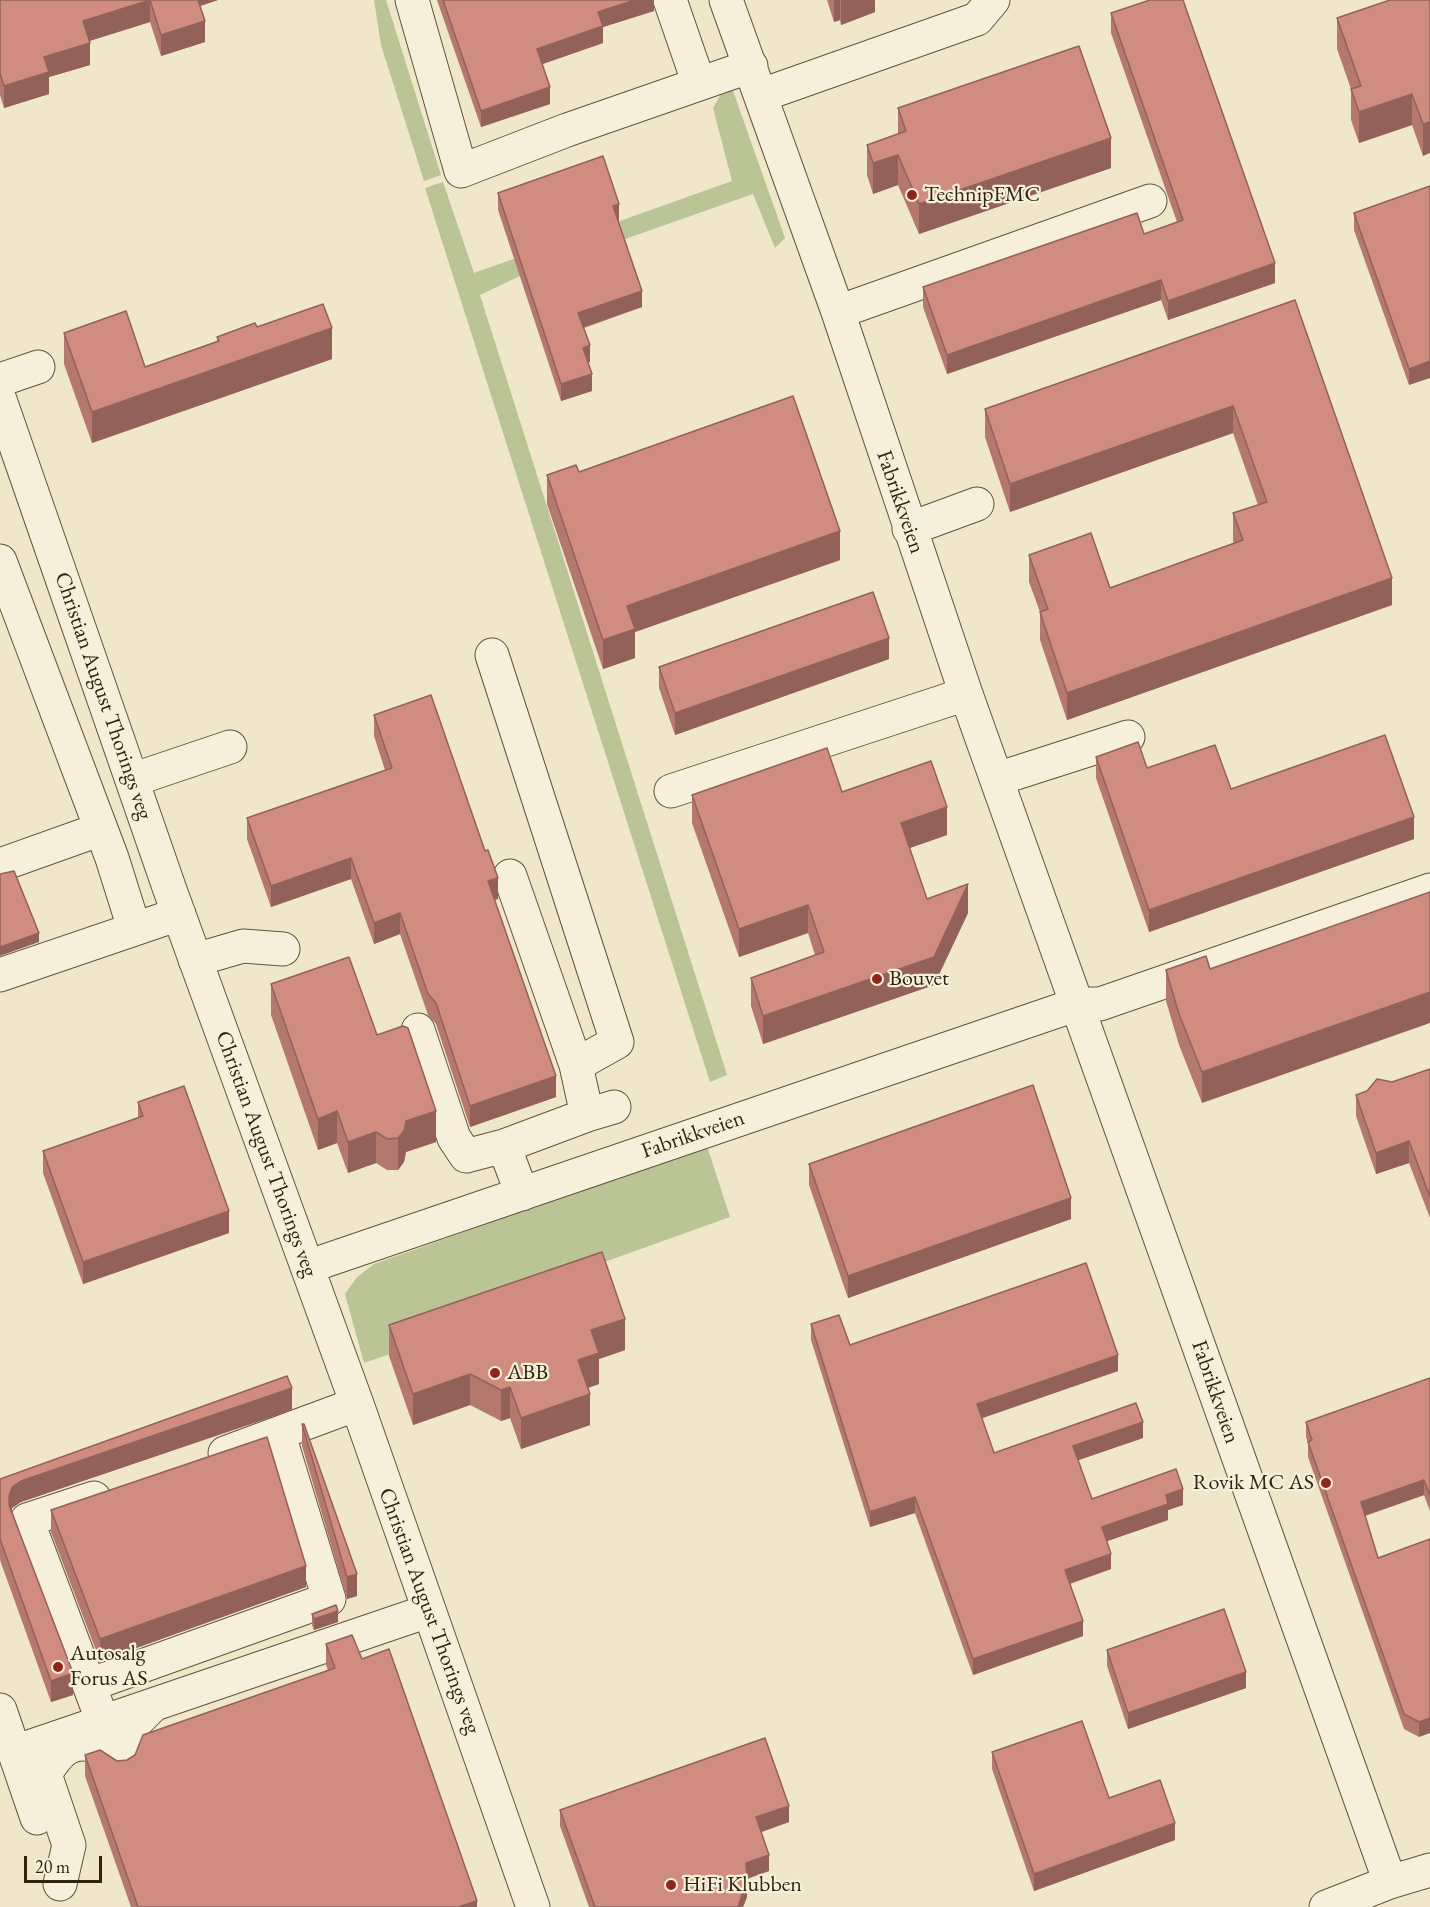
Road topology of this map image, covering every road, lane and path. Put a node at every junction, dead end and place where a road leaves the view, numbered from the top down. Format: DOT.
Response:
graph roads {
  1 [pos="412,0"];
  2 [pos="670,0"];
  3 [pos="726,0"];
  4 [pos="993,0"];
  5 [pos="756,80"];
  6 [pos="699,84"];
  7 [pos="1150,201"];
  8 [pos="838,312"];
  9 [pos="38,367"];
  10 [pos="0,380"];
  11 [pos="0,400"];
  12 [pos="977,504"];
  13 [pos="909,529"];
  14 [pos="0,561"];
  15 [pos="492,655"];
  16 [pos="966,693"];
  17 [pos="1128,737"];
  18 [pos="230,747"];
  19 [pos="997,779"];
  20 [pos="132,780"];
  21 [pos="671,791"];
  22 [pos="101,829"];
  23 [pos="0,865"];
  24 [pos="510,876"];
  25 [pos="1430,890"];
  26 [pos="179,914"];
  27 [pos="134,928"];
  28 [pos="283,949"];
  29 [pos="195,960"];
  30 [pos="0,975"];
  31 [pos="1078,1004"];
  32 [pos="418,1030"];
  33 [pos="576,1065"];
  34 [pos="504,1146"];
  35 [pos="522,1194"];
  36 [pos="307,1267"];
  37 [pos="357,1404"];
  38 [pos="279,1435"];
  39 [pos="201,1461"];
  40 [pos="119,1489"];
  41 [pos="428,1611"];
  42 [pos="89,1685"];
  43 [pos="152,1706"];
  44 [pos="0,1710"];
  45 [pos="103,1722"];
  46 [pos="14,1752"];
  47 [pos="1430,1870"];
  48 [pos="1390,1882"];
  49 [pos="64,1896"];
  50 [pos="532,1907"];
  51 [pos="1326,1907"];
  1 -- 6 [label="street"];
  2 -- 6 [label="street"];
  3 -- 5 [label="street, Fabrikkveien"];
  4 -- 5 [label="street"];
  5 -- 6 [label="street"];
  5 -- 8 [label="street, Fabrikkveien"];
  7 -- 8 [label="street"];
  8 -- 13 [label="street, Fabrikkveien"];
  9 -- 10 [label="street"];
  11 -- 20 [label="street, Christian August Thorings veg"];
  12 -- 13 [label="street"];
  13 -- 16 [label="street, Fabrikkveien"];
  14 -- 22 [label="street"];
  15 -- 33 [label="street"];
  16 -- 19 [label="street, Fabrikkveien"];
  16 -- 21 [label="street"];
  17 -- 19 [label="street"];
  18 -- 20 [label="street"];
  19 -- 31 [label="street, Fabrikkveien"];
  20 -- 26 [label="street, Christian August Thorings veg"];
  22 -- 23 [label="street"];
  22 -- 27 [label="street"];
  24 -- 33 [label="street"];
  25 -- 31 [label="street"];
  26 -- 27 [label="street"];
  26 -- 29 [label="street, Christian August Thorings veg"];
  27 -- 30 [label="street"];
  28 -- 29 [label="street"];
  29 -- 36 [label="street, Christian August Thorings veg"];
  31 -- 35 [label="street, Fabrikkveien"];
  31 -- 48 [label="street, Fabrikkveien"];
  32 -- 34 [label="street"];
  33 -- 34 [label="street"];
  34 -- 35 [label="street"];
  35 -- 36 [label="street, Fabrikkveien"];
  36 -- 37 [label="street, Christian August Thorings veg"];
  37 -- 38 [label="street"];
  37 -- 41 [label="street, Christian August Thorings veg"];
  38 -- 39 [label="street"];
  38 -- 42 [label="street"];
  40 -- 42 [label="street"];
  41 -- 43 [label="street"];
  41 -- 50 [label="street, Christian August Thorings veg"];
  42 -- 45 [label="street"];
  43 -- 45 [label="street"];
  43 -- 49 [label="street"];
  44 -- 46 [label="street"];
  45 -- 46 [label="street"];
  46 -- 49 [label="street"];
  47 -- 48 [label="street"];
  48 -- 51 [label="street"];
}
